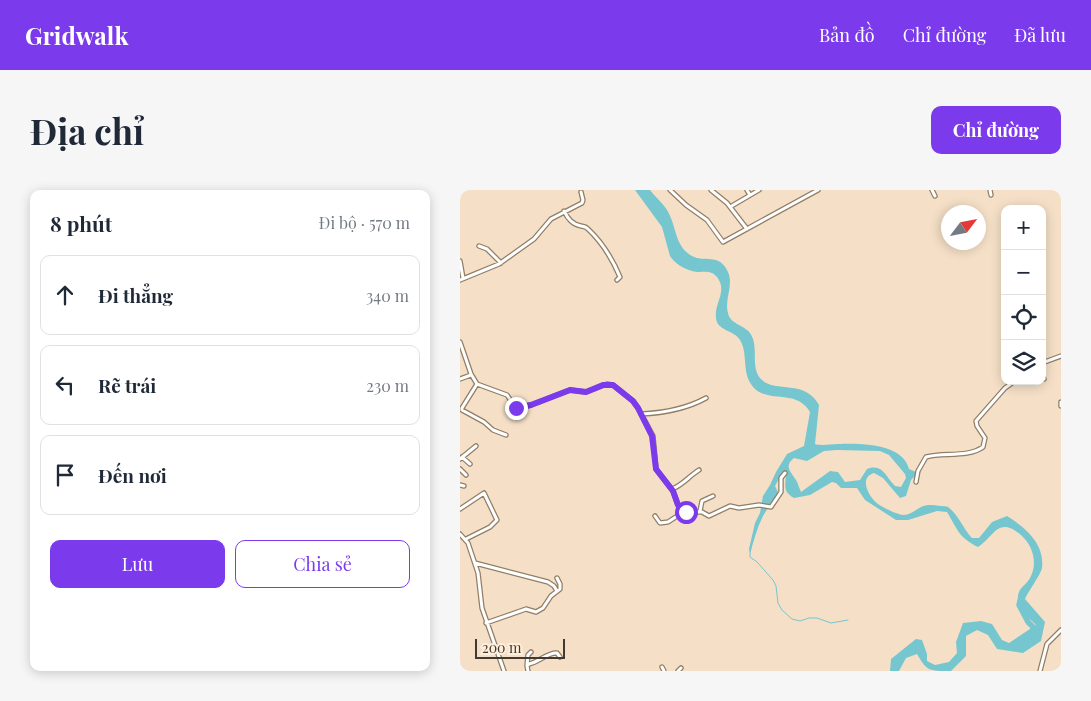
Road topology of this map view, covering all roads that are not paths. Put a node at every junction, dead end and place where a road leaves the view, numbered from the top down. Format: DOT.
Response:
graph roads {
  1 [pos="670,190"];
  2 [pos="711,190"];
  3 [pos="747,190"];
  4 [pos="759,190"];
  5 [pos="932,190"];
  6 [pos="990,190"];
  7 [pos="816,191"];
  8 [pos="580,192"];
  9 [pos="750,195"];
  10 [pos="991,195"];
  11 [pos="934,196"];
  12 [pos="730,207"];
  13 [pos="564,211"];
  14 [pos="747,229"];
  15 [pos="479,246"];
  16 [pos="460,261"];
  17 [pos="501,263"];
  18 [pos="461,279"];
  19 [pos="617,280"];
  20 [pos="460,342"];
  21 [pos="1061,356"];
  22 [pos="1046,362"];
  23 [pos="471,375"];
  24 [pos="460,379"];
  25 [pos="477,384"];
  26 [pos="1009,385"];
  27 [pos="706,398"];
  28 [pos="1061,402"];
  29 [pos="1061,406"];
  30 [pos="641,414"];
  31 [pos="506,435"];
  32 [pos="476,446"];
  33 [pos="461,458"];
  34 [pos="470,464"];
  35 [pos="460,469"];
  36 [pos="699,470"];
  37 [pos="785,473"];
  38 [pos="466,475"];
  39 [pos="916,482"];
  40 [pos="672,489"];
  41 [pos="714,496"];
  42 [pos="460,509"];
  43 [pos="685,511"];
  44 [pos="700,511"];
  45 [pos="655,516"];
  46 [pos="460,534"];
  47 [pos="466,539"];
  48 [pos="475,563"];
  49 [pos="557,578"];
  50 [pos="557,591"];
  51 [pos="486,623"];
  52 [pos="1061,630"];
  53 [pos="531,652"];
  54 [pos="560,657"];
  55 [pos="527,666"];
  56 [pos="662,667"];
  57 [pos="504,671"];
  58 [pos="528,671"];
  59 [pos="664,671"];
  60 [pos="1040,671"];
  1 -- 14 [label="street"];
  2 -- 12 [label="street"];
  3 -- 9 [label="street"];
  4 -- 9 [label="street"];
  5 -- 11 [label="street"];
  6 -- 10 [label="street"];
  7 -- 14 [label="street"];
  8 -- 13 [label="street"];
  9 -- 12 [label="street"];
  12 -- 14 [label="street"];
  13 -- 17 [label="street"];
  13 -- 19 [label="street"];
  15 -- 17 [label="street"];
  16 -- 18 [label="street"];
  17 -- 18 [label="street"];
  20 -- 23 [label="street"];
  21 -- 22 [label="street"];
  23 -- 24 [label="street"];
  23 -- 25 [label="street"];
  25 -- 30 [label="street"];
  25 -- 31 [label="street"];
  26 -- 39 [label="street"];
  27 -- 30 [label="street"];
  28 -- 29 [label="street"];
  30 -- 40 [label="street"];
  32 -- 33 [label="street"];
  33 -- 34 [label="street"];
  35 -- 38 [label="street"];
  36 -- 40 [label="street"];
  37 -- 44 [label="street"];
  40 -- 43 [label="street"];
  41 -- 44 [label="street"];
  42 -- 47 [label="street"];
  43 -- 44 [label="street"];
  43 -- 45 [label="street"];
  46 -- 47 [label="street"];
  47 -- 48 [label="street"];
  48 -- 50 [label="street"];
  48 -- 51 [label="street"];
  49 -- 50 [label="street"];
  50 -- 51 [label="street"];
  51 -- 57 [label="street"];
  52 -- 60 [label="street"];
  53 -- 55 [label="street"];
  54 -- 55 [label="street"];
  55 -- 58 [label="street"];
  56 -- 59 [label="street"];
}
